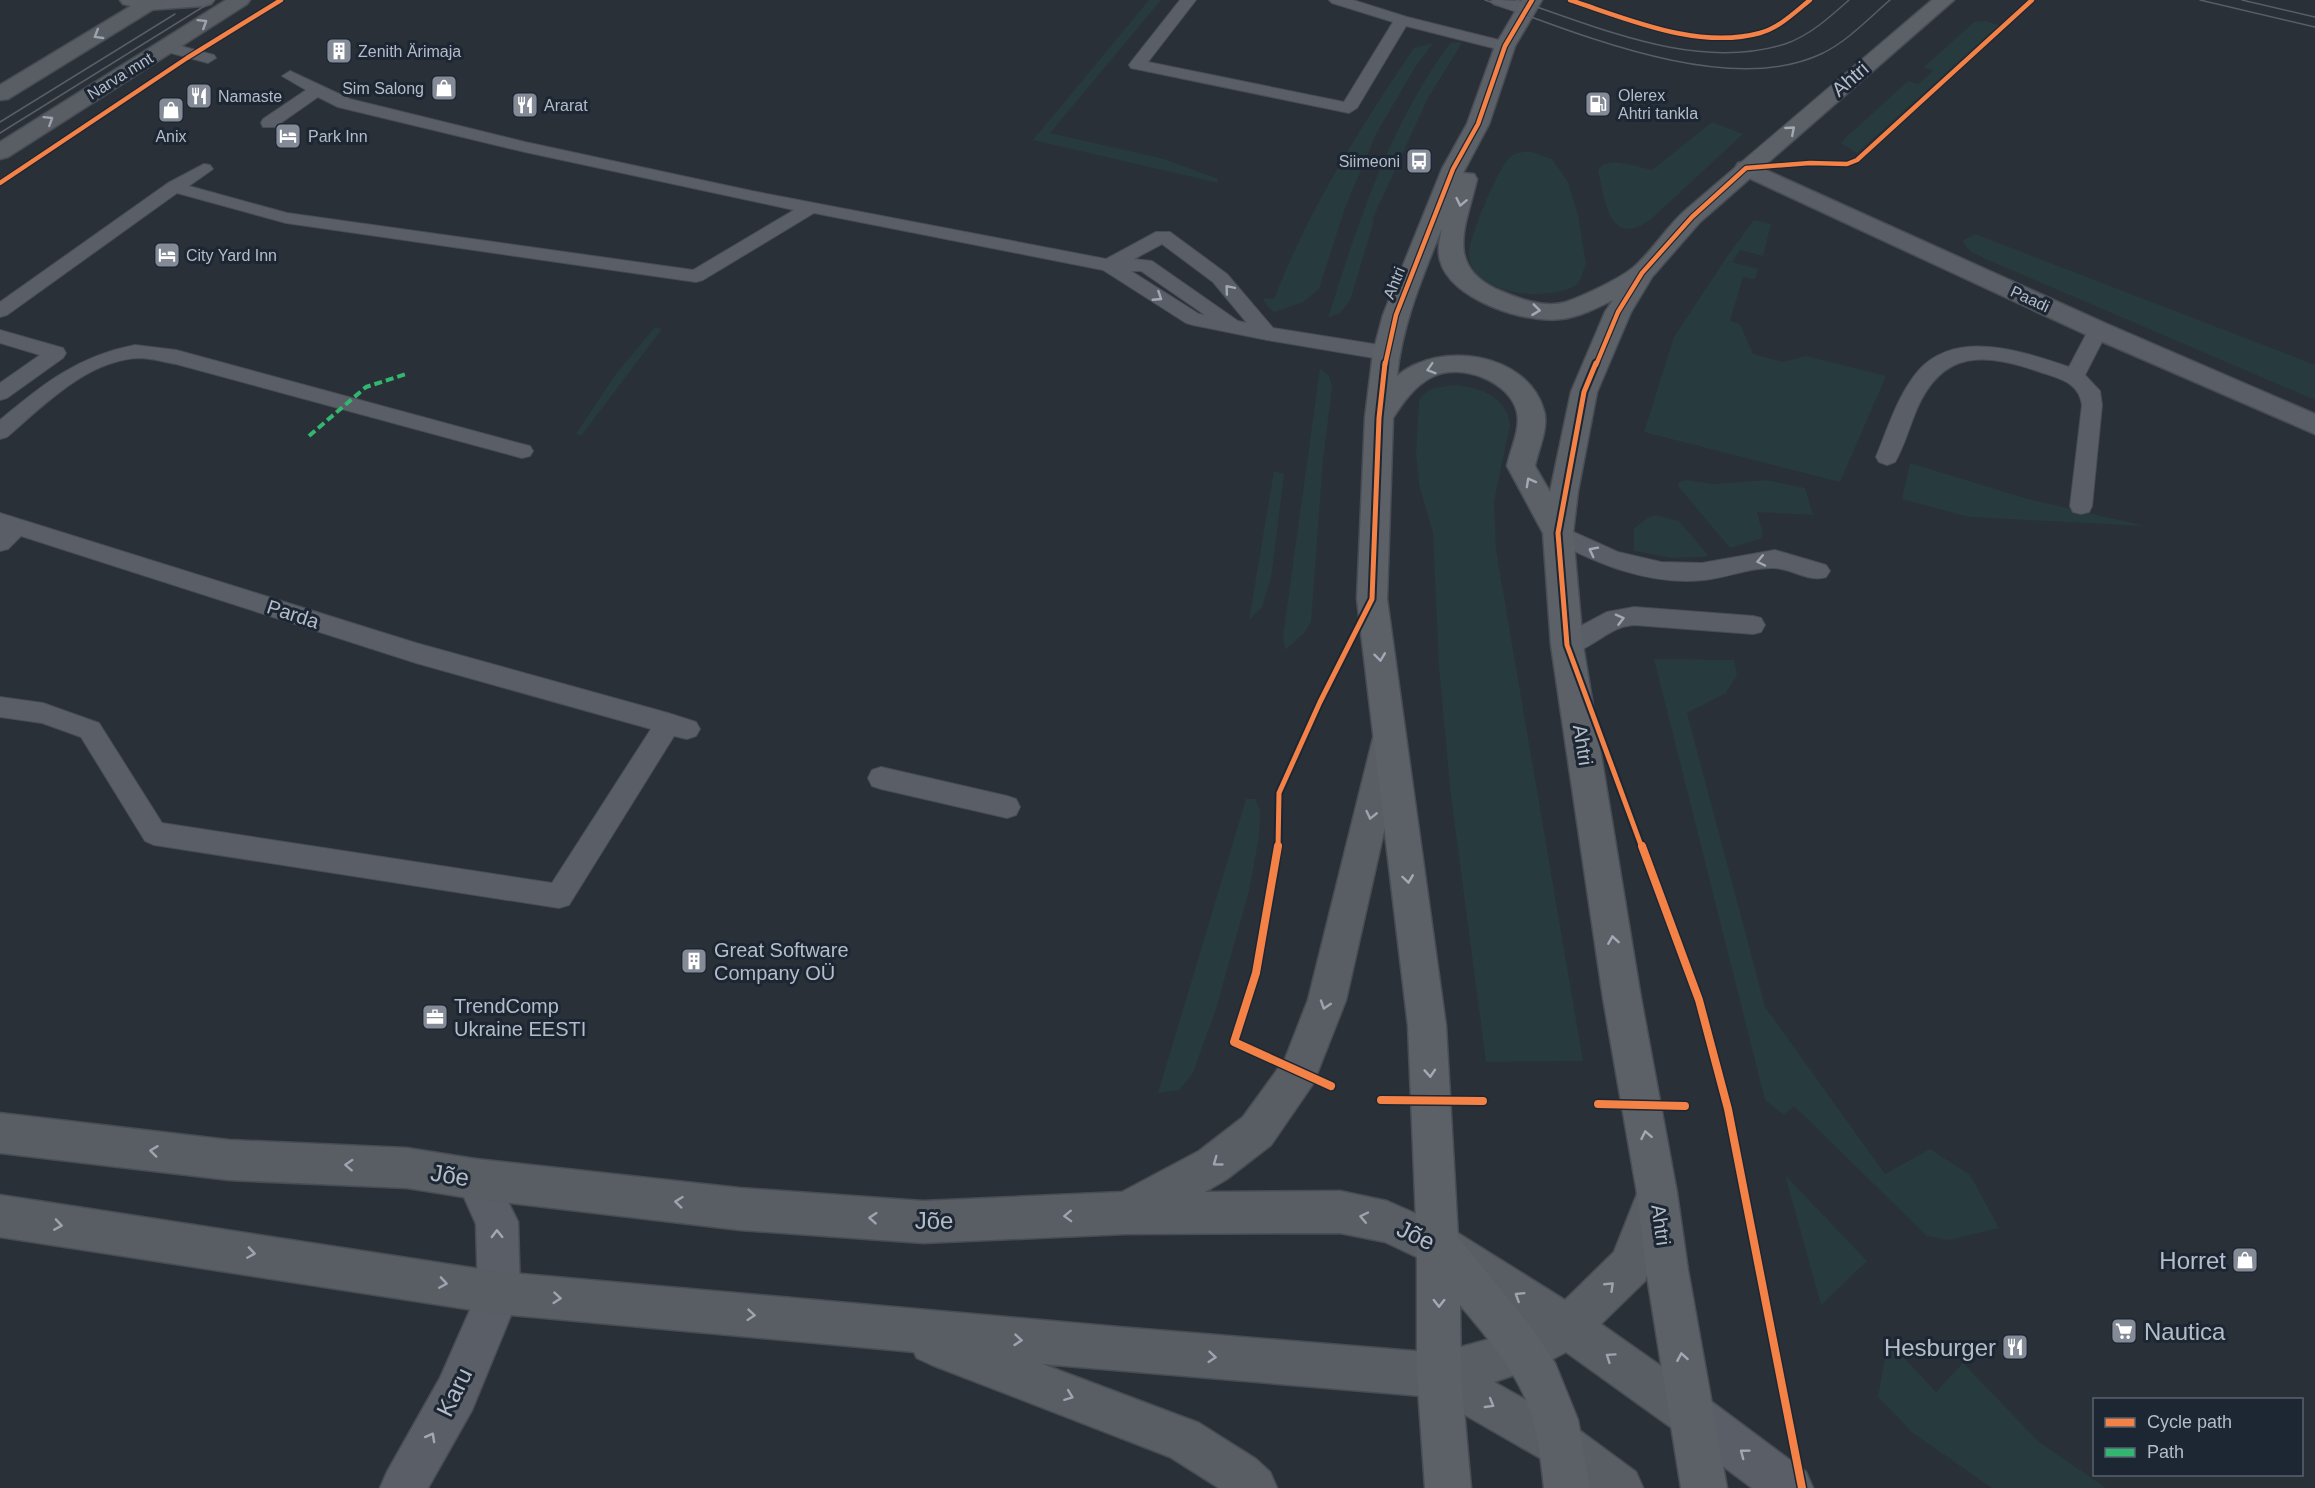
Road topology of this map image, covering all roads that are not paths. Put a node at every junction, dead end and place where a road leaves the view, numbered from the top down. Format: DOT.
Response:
graph roads {
  1 [pos="204,0"];
  2 [pos="240,0"];
  3 [pos="1188,0"];
  4 [pos="1337,0"];
  5 [pos="1501,0"];
  6 [pos="1944,0"];
  7 [pos="145,1"];
  8 [pos="1529,4"];
  9 [pos="1402,20"];
  10 [pos="1505,46"];
  11 [pos="166,47"];
  12 [pos="208,58"];
  13 [pos="290,76"];
  14 [pos="317,90"];
  15 [pos="0,94"];
  16 [pos="269,123"];
  17 [pos="1478,124"];
  18 [pos="0,152"];
  19 [pos="1746,168"];
  20 [pos="204,169"];
  21 [pos="174,187"];
  22 [pos="810,208"];
  23 [pos="1109,265"];
  24 [pos="1642,273"];
  25 [pos="0,311"];
  26 [pos="2098,330"];
  27 [pos="1267,334"];
  28 [pos="0,336"];
  29 [pos="1386,352"];
  30 [pos="2074,376"];
  31 [pos="0,393"];
  32 [pos="1379,418"];
  33 [pos="2315,425"];
  34 [pos="0,432"];
  35 [pos="522,451"];
  36 [pos="1887,457"];
  37 [pos="2081,506"];
  38 [pos="9,524"];
  39 [pos="1558,533"];
  40 [pos="0,543"];
  41 [pos="1818,571"];
  42 [pos="1753,625"];
  43 [pos="1567,645"];
  44 [pos="0,707"];
  45 [pos="1389,738"];
  46 [pos="881,778"];
  47 [pos="1007,807"];
  48 [pos="0,1133"];
  49 [pos="476,1179"];
  50 [pos="1657,1193"];
  51 [pos="1126,1213"];
  52 [pos="1,1218"];
  53 [pos="1438,1245"];
  54 [pos="499,1293"];
  55 [pos="1568,1327"];
  56 [pos="897,1329"];
  57 [pos="1523,1352"];
  58 [pos="1439,1375"];
  59 [pos="1692,1415"];
  60 [pos="1565,1467"];
  61 [pos="403,1488"];
  62 [pos="1254,1488"];
  63 [pos="1448,1488"];
  64 [pos="1620,1488"];
  65 [pos="1704,1488"];
  66 [pos="1791,1488"];
  1 -- 7 [label="street"];
  11 -- 2 [label="main road, Narva mnt, one-way"];
  3 -- 9 [label="lane"];
  4 -- 9 [label="lane"];
  5 -- 8 [label="street"];
  19 -- 6 [label="main road, Ahtri, one-way"];
  7 -- 15 [label="main road, one-way"];
  8 -- 10 [label="main road, Ahtri"];
  9 -- 10 [label="lane"];
  10 -- 17 [label="main road, Ahtri"];
  11 -- 12 [label="lane"];
  18 -- 11 [label="main road, Narva mnt, one-way"];
  13 -- 14 [label="lane"];
  14 -- 16 [label="lane"];
  14 -- 22 [label="lane"];
  17 -- 24 [label="main road, one-way"];
  17 -- 29 [label="main road, Ahtri"];
  19 -- 24 [label="main road, Ahtri"];
  19 -- 26 [label="street, Paadi"];
  20 -- 21 [label="lane"];
  21 -- 22 [label="lane"];
  21 -- 25 [label="lane"];
  22 -- 23 [label="lane"];
  23 -- 27 [label="lane, one-way"];
  27 -- 23 [label="lane, one-way"];
  24 -- 39 [label="main road, Ahtri"];
  26 -- 30 [label="lane"];
  26 -- 33 [label="street, Paadi"];
  27 -- 29 [label="lane"];
  28 -- 31 [label="lane"];
  29 -- 32 [label="main road, Ahtri"];
  30 -- 36 [label="lane"];
  30 -- 37 [label="lane"];
  39 -- 32 [label="main road, one-way"];
  32 -- 45 [label="main road, Ahtri, one-way"];
  34 -- 35 [label="lane"];
  38 -- 40 [label="lane"];
  38 -- 44 [label="lane, Parda"];
  41 -- 39 [label="lane, one-way"];
  39 -- 43 [label="main road, Ahtri"];
  43 -- 42 [label="lane, one-way"];
  50 -- 43 [label="main road, Ahtri, one-way"];
  45 -- 51 [label="main road, one-way"];
  45 -- 53 [label="main road, Ahtri, one-way"];
  46 -- 47 [label="lane"];
  49 -- 48 [label="main road, Jõe, one-way"];
  51 -- 49 [label="main road, Jõe, one-way"];
  54 -- 49 [label="street, one-way"];
  55 -- 50 [label="main road, one-way"];
  59 -- 50 [label="main road, Ahtri, one-way"];
  53 -- 51 [label="main road, Jõe, one-way"];
  52 -- 54 [label="main road, one-way"];
  55 -- 53 [label="main road, Jõe, one-way"];
  53 -- 57 [label="main road"];
  53 -- 58 [label="main road, Ahtri, one-way"];
  54 -- 56 [label="main road, one-way"];
  61 -- 54 [label="street, Karu, one-way"];
  55 -- 57 [label="main road"];
  59 -- 55 [label="main road, Jõe, one-way"];
  56 -- 58 [label="main road, one-way"];
  56 -- 62 [label="main road, one-way"];
  57 -- 58 [label="main road"];
  57 -- 60 [label="main road"];
  58 -- 60 [label="main road, one-way"];
  58 -- 63 [label="main road, Ahtri"];
  59 -- 65 [label="main road, Ahtri"];
  66 -- 59 [label="street, Jõe, one-way"];
  60 -- 64 [label="main road"];
}
